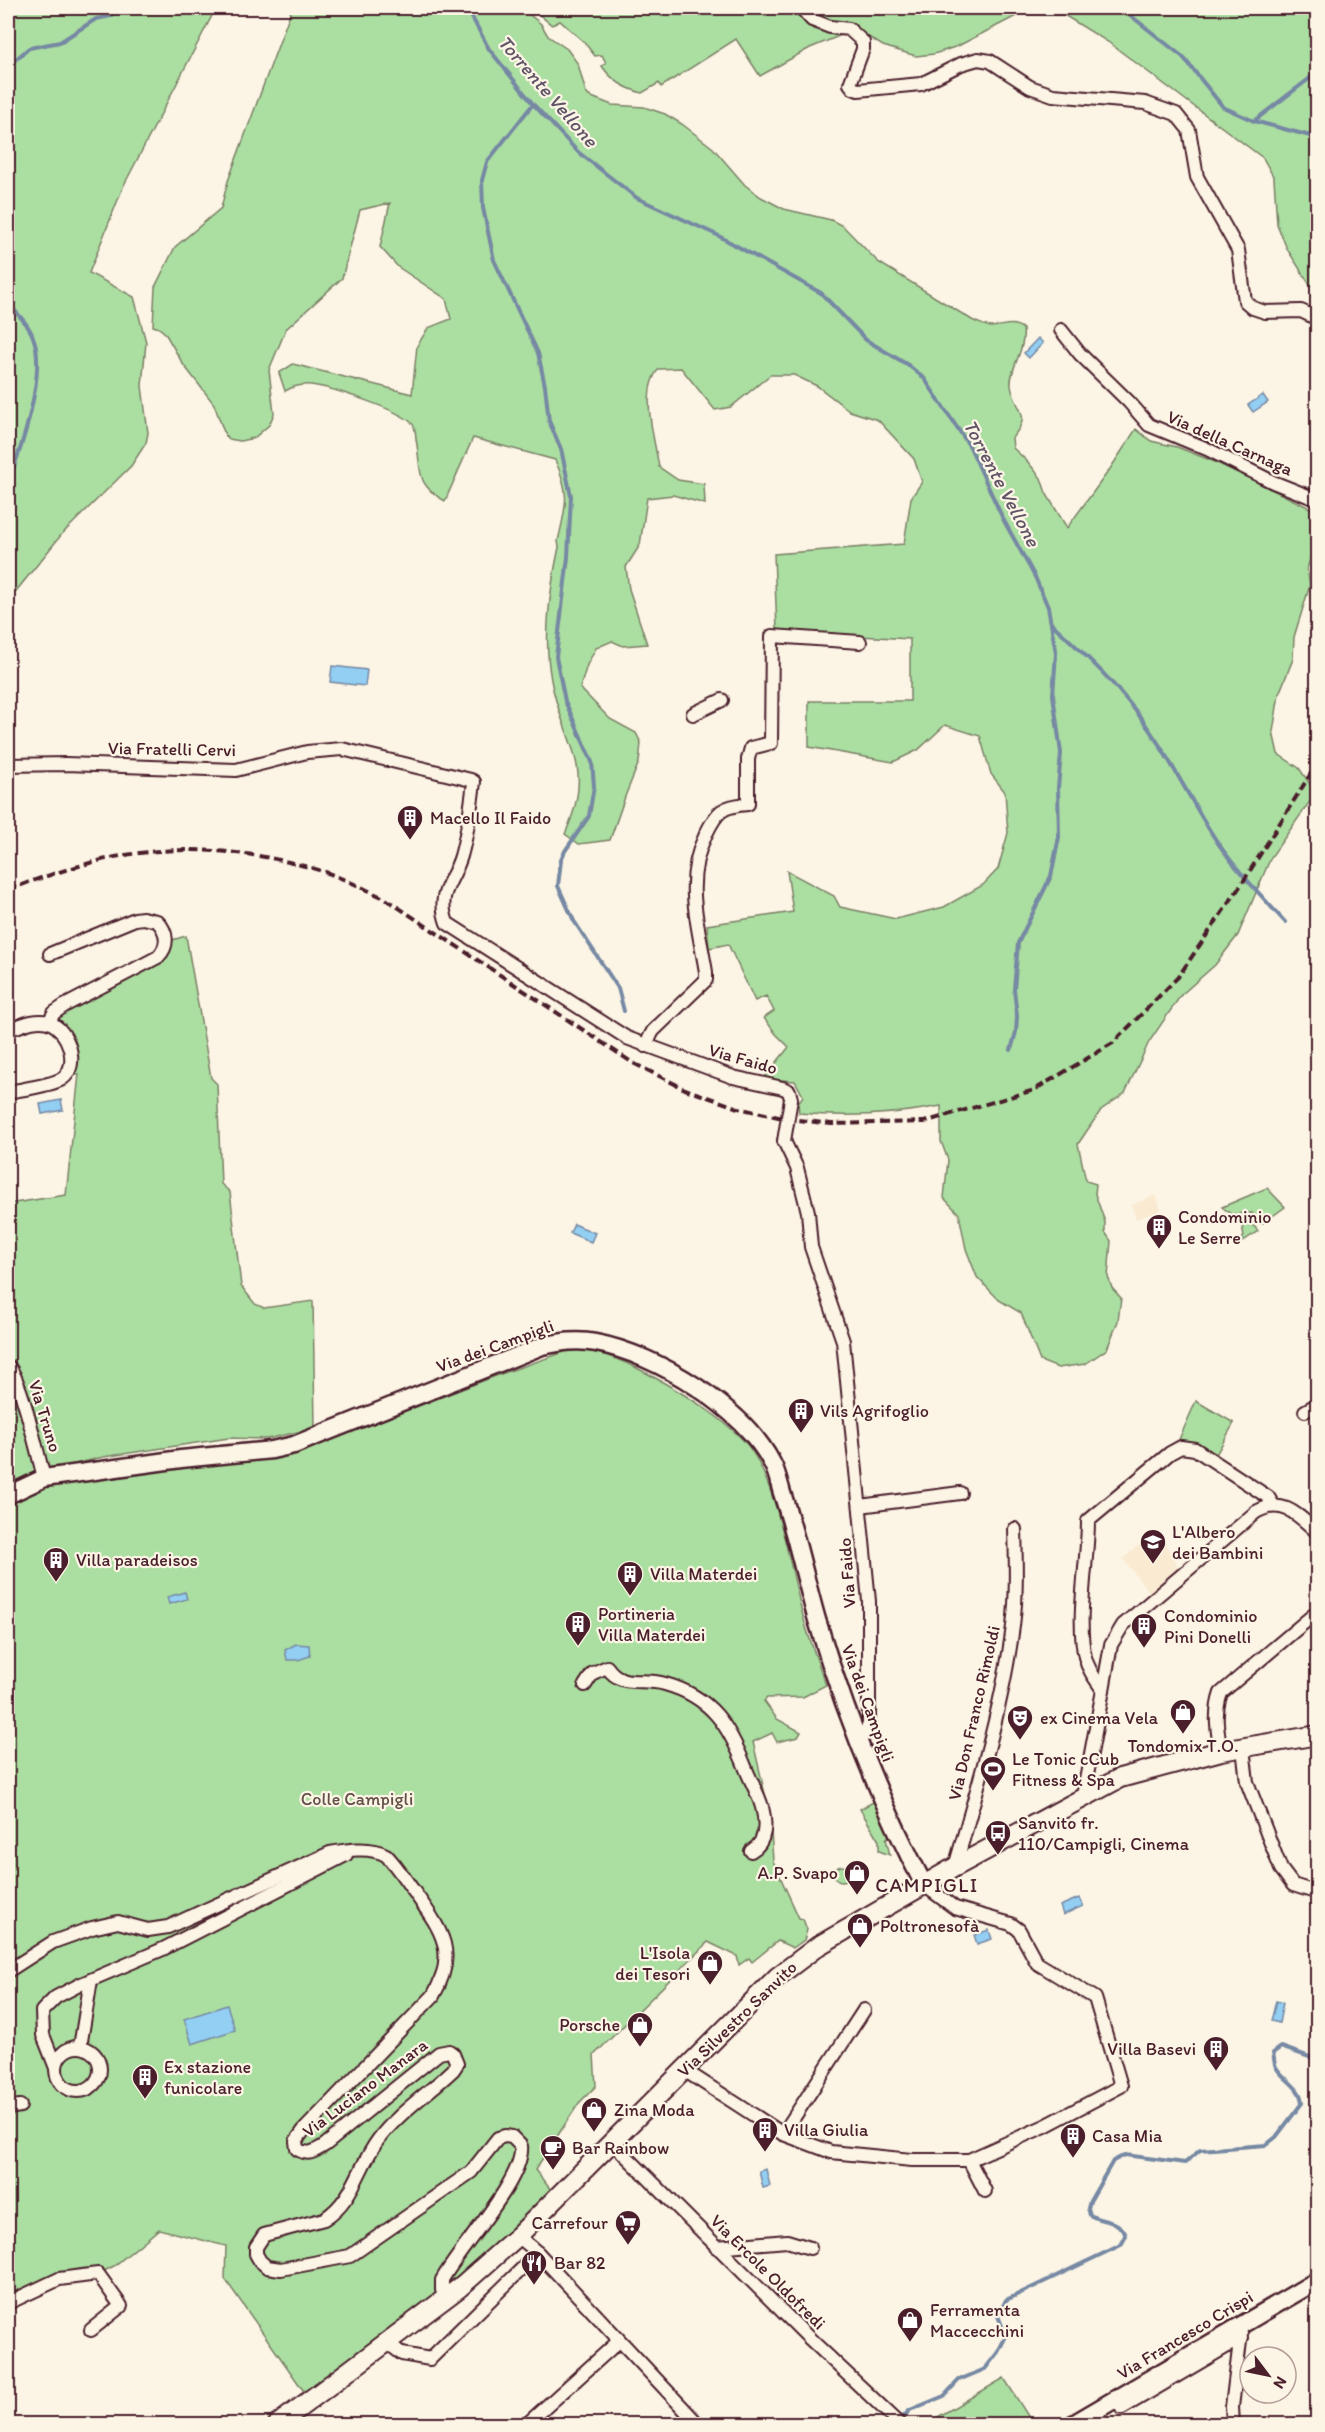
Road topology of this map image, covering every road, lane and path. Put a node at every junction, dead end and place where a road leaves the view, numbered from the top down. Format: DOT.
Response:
graph roads {
  1 [pos="801,8"];
  2 [pos="1317,319"];
  3 [pos="1061,330"];
  4 [pos="1317,500"];
  5 [pos="860,642"];
  6 [pos="722,700"];
  7 [pos="693,714"];
  8 [pos="8,765"];
  9 [pos="474,782"];
  10 [pos="50,954"];
  11 [pos="49,1022"];
  12 [pos="8,1030"];
  13 [pos="645,1046"];
  14 [pos="8,1092"];
  15 [pos="8,1366"];
  16 [pos="1317,1404"];
  17 [pos="1305,1412"];
  18 [pos="44,1478"];
  19 [pos="960,1493"];
  20 [pos="8,1494"];
  21 [pos="1273,1505"];
  22 [pos="860,1506"];
  23 [pos="1015,1529"];
  24 [pos="1317,1533"];
  25 [pos="1317,1611"];
  26 [pos="585,1685"];
  27 [pos="1103,1690"];
  28 [pos="1317,1735"];
  29 [pos="859,1743"];
  30 [pos="1243,1748"];
  31 [pos="1221,1751"];
  32 [pos="1083,1796"];
  33 [pos="355,1850"];
  34 [pos="751,1851"];
  35 [pos="955,1867"];
  36 [pos="924,1885"];
  37 [pos="1317,1893"];
  38 [pos="8,1971"];
  39 [pos="91,1980"];
  40 [pos="864,2010"];
  41 [pos="80,2047"];
  42 [pos="56,2068"];
  43 [pos="684,2070"];
  44 [pos="783,2134"];
  45 [pos="612,2142"];
  46 [pos="969,2160"];
  47 [pos="985,2191"];
  48 [pos="518,2236"];
  49 [pos="716,2247"];
  50 [pos="810,2248"];
  51 [pos="538,2253"];
  52 [pos="1317,2280"];
  53 [pos="447,2297"];
  54 [pos="8,2303"];
  55 [pos="91,2330"];
  56 [pos="1241,2331"];
  57 [pos="618,2340"];
  58 [pos="387,2342"];
  59 [pos="278,2424"];
  60 [pos="527,2424"];
  61 [pos="698,2424"];
  62 [pos="900,2424"];
  63 [pos="1073,2424"];
  64 [pos="1233,2424"];
  1 -- 2 [label="street"];
  3 -- 4 [label="street, Via della Carnaga"];
  5 -- 13 [label="street"];
  6 -- 7 [label="street"];
  8 -- 9 [label="street, Via Fratelli Cervi"];
  9 -- 13 [label="street, Via Faido"];
  10 -- 11 [label="street"];
  11 -- 12 [label="street"];
  11 -- 14 [label="street"];
  13 -- 22 [label="street, Via Faido, bridge"];
  15 -- 18 [label="street, Via Truno"];
  16 -- 17 [label="street"];
  18 -- 20 [label="street, Via dei Campigli"];
  18 -- 29 [label="street, Via dei Campigli"];
  19 -- 22 [label="street"];
  21 -- 24 [label="street"];
  21 -- 27 [label="street"];
  21 -- 27 [label="street"];
  22 -- 29 [label="street, Via Faido"];
  23 -- 35 [label="street, Via Don Franco Rimoldi"];
  25 -- 31 [label="street"];
  26 -- 34 [label="street"];
  27 -- 32 [label="street"];
  28 -- 30 [label="main road, Via Silvestro Sanvito"];
  29 -- 36 [label="street, Via dei Campigli"];
  30 -- 31 [label="main road, Via Silvestro Sanvito"];
  30 -- 37 [label="street"];
  31 -- 32 [label="main road, Via Silvestro Sanvito"];
  32 -- 35 [label="main road, Via Silvestro Sanvito"];
  33 -- 38 [label="street, Via Luciano Manara"];
  33 -- 39 [label="street"];
  33 -- 53 [label="street, Via Luciano Manara"];
  35 -- 36 [label="main road, Via Silvestro Sanvito"];
  36 -- 43 [label="main road, Via Silvestro Sanvito"];
  36 -- 46 [label="street"];
  39 -- 41 [label="street"];
  39 -- 42 [label="street"];
  40 -- 44 [label="street"];
  41 -- 42 [label="street"];
  41 -- 42 [label="street"];
  43 -- 44 [label="street"];
  43 -- 45 [label="main road, Via Silvestro Sanvito"];
  44 -- 46 [label="street"];
  45 -- 48 [label="main road, Via Silvestro Sanvito"];
  45 -- 49 [label="street, Via Ercole Oldofredi"];
  46 -- 47 [label="street"];
  48 -- 51 [label="street"];
  48 -- 53 [label="main road, Via Silvestro Sanvito"];
  49 -- 50 [label="street"];
  49 -- 62 [label="street, Via Ercole Oldofredi"];
  51 -- 57 [label="street"];
  51 -- 58 [label="street"];
  52 -- 56 [label="street, Via Francesco Crispi"];
  53 -- 58 [label="main road, Via Silvestro Sanvito"];
  54 -- 55 [label="street"];
  56 -- 63 [label="street, Via Francesco Crispi"];
  56 -- 64 [label="street"];
  57 -- 60 [label="street"];
  57 -- 61 [label="street"];
  58 -- 59 [label="main road, Via Silvestro Sanvito"];
}
